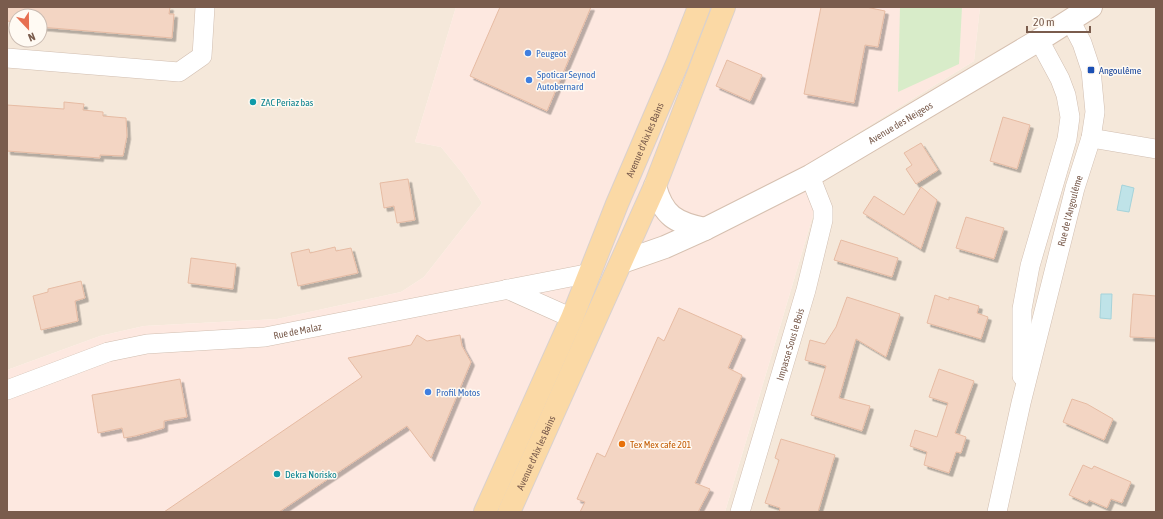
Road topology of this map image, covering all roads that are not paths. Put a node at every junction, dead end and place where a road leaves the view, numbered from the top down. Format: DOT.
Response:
graph roads {
  1 [pos="205,7"];
  2 [pos="699,7"];
  3 [pos="724,7"];
  4 [pos="1091,7"];
  5 [pos="1070,20"];
  6 [pos="1039,40"];
  7 [pos="7,58"];
  8 [pos="1091,138"];
  9 [pos="1156,149"];
  10 [pos="810,176"];
  11 [pos="655,186"];
  12 [pos="705,229"];
  13 [pos="622,262"];
  14 [pos="591,273"];
  15 [pos="507,289"];
  16 [pos="572,318"];
  17 [pos="7,390"];
  18 [pos="1021,403"];
  19 [pos="485,512"];
  20 [pos="509,512"];
  21 [pos="740,512"];
  22 [pos="997,512"];
  1 -- 7 [label="street"];
  2 -- 14 [label="main road, Avenue d'Aix les Bains"];
  3 -- 11 [label="main road, Avenue d'Aix les Bains"];
  4 -- 5 [label="street, Avenue des Neigeos"];
  5 -- 6 [label="street, Avenue des Neigeos"];
  5 -- 8 [label="street, Rue de l'Angoulême"];
  6 -- 10 [label="street, Avenue des Neigeos"];
  6 -- 18 [label="street, Rue de l'Angoulême"];
  8 -- 9 [label="street"];
  8 -- 18 [label="street, Rue de l'Angoulême"];
  10 -- 12 [label="street, Avenue des Neigeos"];
  10 -- 21 [label="street, Impasse Sous le Bois"];
  11 -- 12 [label="street"];
  11 -- 13 [label="main road, Avenue d'Aix les Bains"];
  12 -- 13 [label="street, Avenue des Neigeos"];
  13 -- 14 [label="main road"];
  13 -- 20 [label="main road, Avenue d'Aix les Bains"];
  14 -- 15 [label="street, Rue de Malaz"];
  14 -- 16 [label="main road, Avenue d'Aix les Bains"];
  15 -- 16 [label="street"];
  15 -- 17 [label="street, Rue de Malaz"];
  16 -- 19 [label="main road, Avenue d'Aix les Bains"];
  18 -- 22 [label="street, Rue de l'Angoulême"];
}
